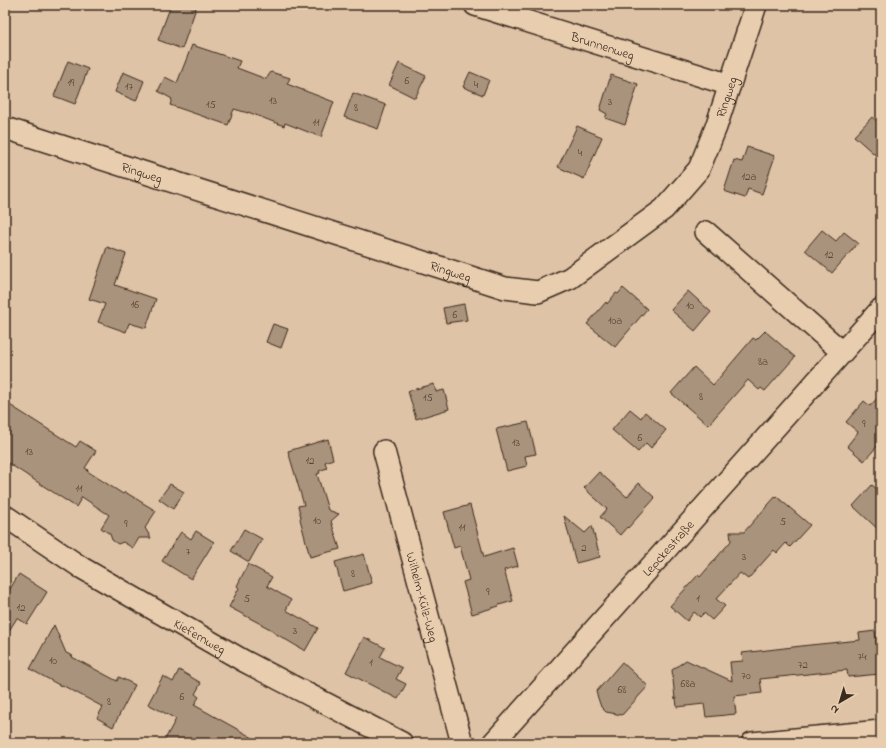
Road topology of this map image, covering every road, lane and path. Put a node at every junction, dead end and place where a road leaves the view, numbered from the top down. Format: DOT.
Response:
graph roads {
  1 [pos="475,5"];
  2 [pos="756,5"];
  3 [pos="730,85"];
  4 [pos="5,128"];
  5 [pos="706,232"];
  6 [pos="881,309"];
  7 [pos="842,352"];
  8 [pos="384,451"];
  9 [pos="5,516"];
  10 [pos="881,731"];
  11 [pos="402,743"];
  12 [pos="462,743"];
  13 [pos="492,743"];
  14 [pos="752,743"];
  1 -- 3 [label="street, Brunnenweg"];
  2 -- 3 [label="street, Ringweg"];
  3 -- 4 [label="street, Ringweg"];
  5 -- 7 [label="street"];
  6 -- 7 [label="street, Lepckestraße"];
  7 -- 13 [label="street, Lepckestraße"];
  8 -- 12 [label="street, Wilhelm-Külz-Weg"];
  9 -- 11 [label="street, Kiefernweg"];
  10 -- 14 [label="street"];
}
